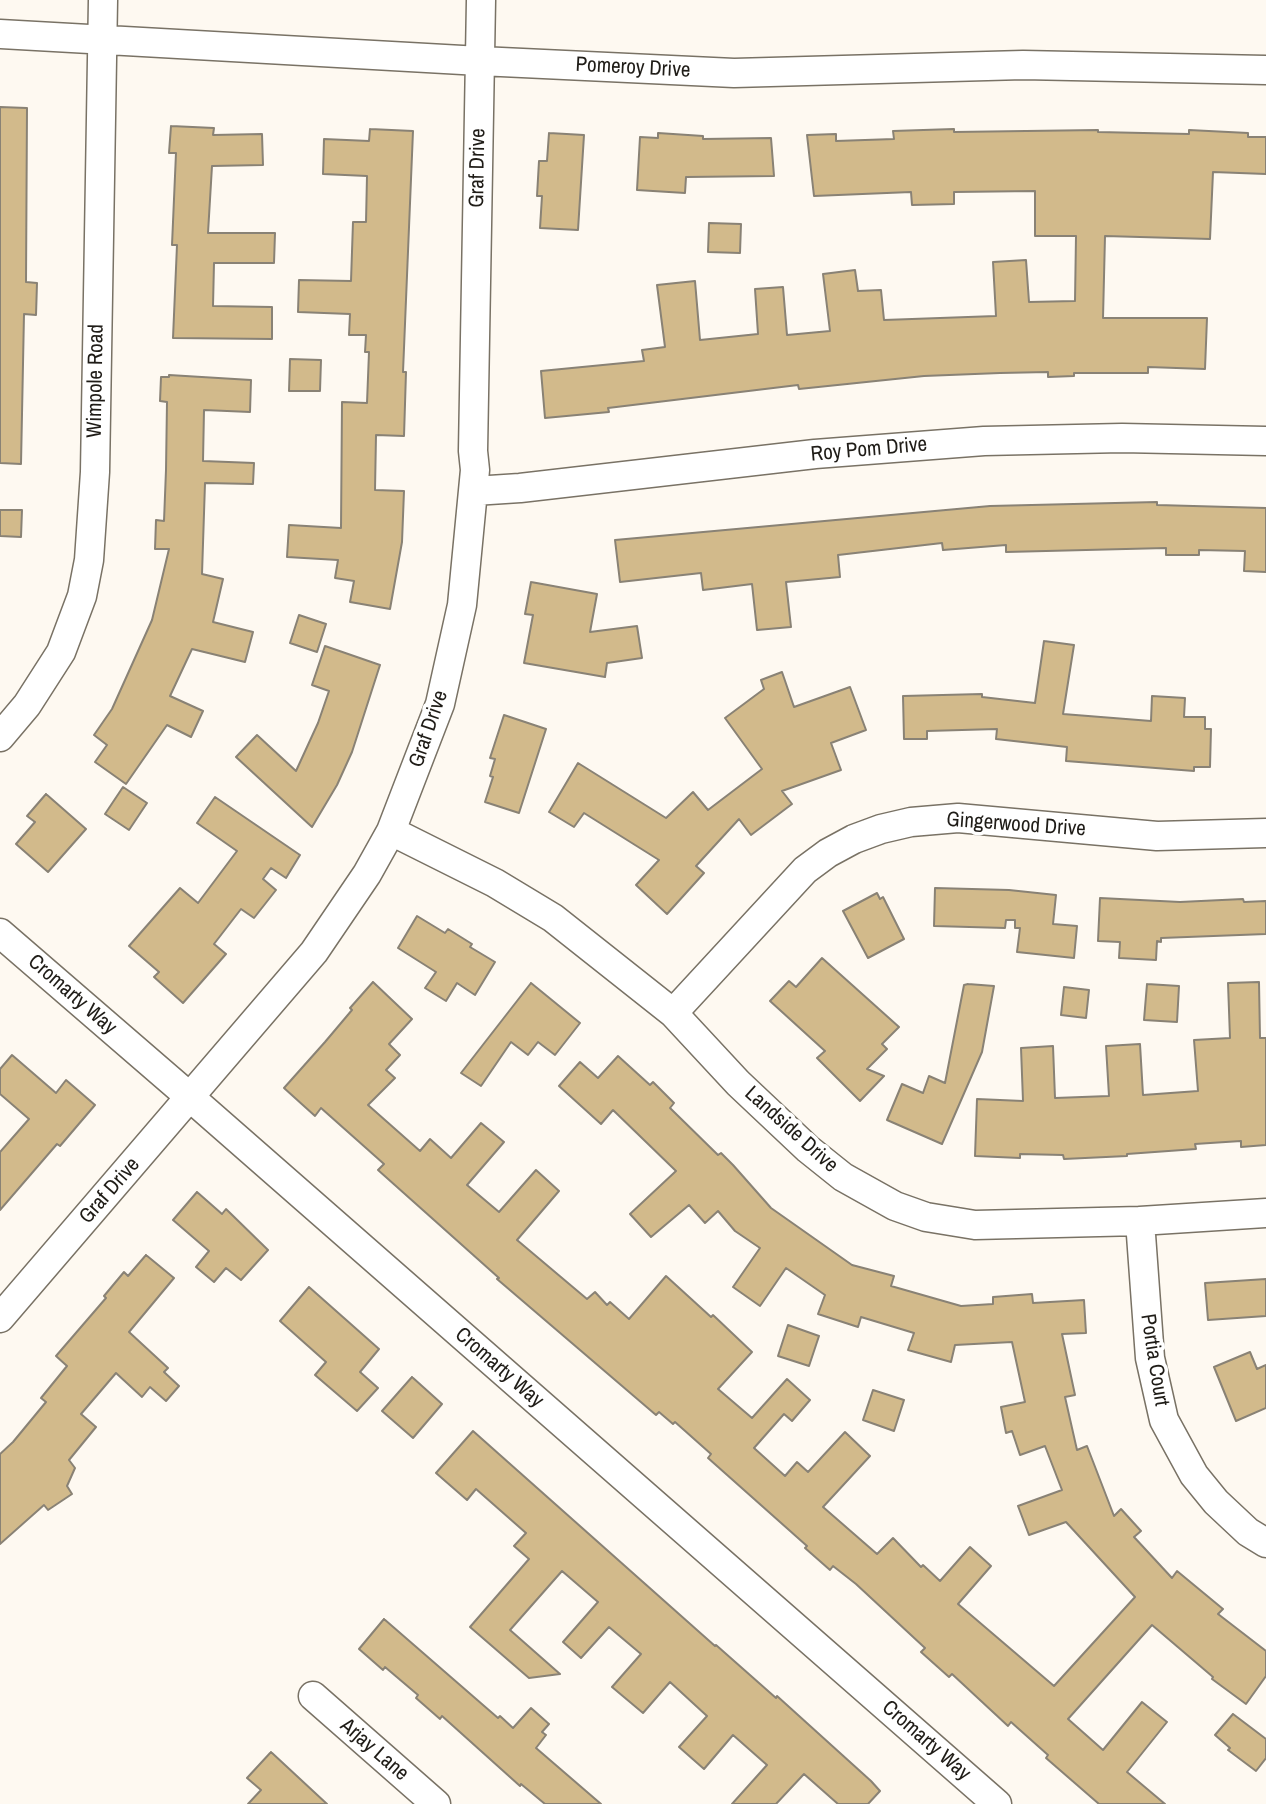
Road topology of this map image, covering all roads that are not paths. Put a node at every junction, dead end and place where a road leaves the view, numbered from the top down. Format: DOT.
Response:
graph roads {
  1 [pos="103,0"];
  2 [pos="481,0"];
  3 [pos="0,34"];
  4 [pos="103,41"];
  5 [pos="480,61"];
  6 [pos="1266,70"];
  7 [pos="1266,442"];
  8 [pos="474,491"];
  9 [pos="0,737"];
  10 [pos="391,831"];
  11 [pos="1266,833"];
  12 [pos="0,933"];
  13 [pos="673,1013"];
  14 [pos="191,1097"];
  15 [pos="1266,1213"];
  16 [pos="1140,1221"];
  17 [pos="0,1318"];
  18 [pos="1266,1543"];
  19 [pos="313,1696"];
  20 [pos="436,1804"];
  21 [pos="997,1804"];
  1 -- 4 [label="street, Wimpole Road"];
  2 -- 5 [label="street, Graf Drive"];
  3 -- 4 [label="street, Pomeroy Drive"];
  4 -- 5 [label="street, Pomeroy Drive"];
  4 -- 9 [label="street, Wimpole Road"];
  5 -- 6 [label="street, Pomeroy Drive"];
  5 -- 8 [label="street, Graf Drive"];
  7 -- 8 [label="street, Roy Pom Drive"];
  8 -- 10 [label="street, Graf Drive"];
  10 -- 13 [label="street, Landside Drive"];
  10 -- 14 [label="street, Graf Drive"];
  11 -- 13 [label="street, Gingerwood Drive"];
  12 -- 14 [label="street, Cromarty Way"];
  13 -- 16 [label="street, Landside Drive"];
  14 -- 17 [label="street, Graf Drive"];
  14 -- 21 [label="street, Cromarty Way"];
  15 -- 16 [label="street, Landside Drive"];
  16 -- 18 [label="street, Portia Court"];
  19 -- 20 [label="street, Arjay Lane"];
}
